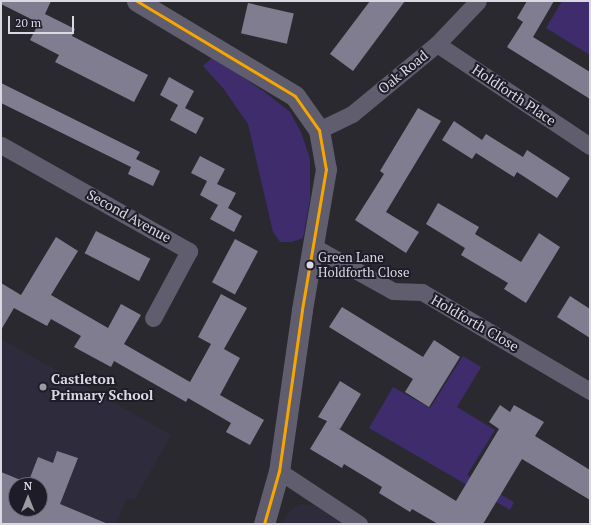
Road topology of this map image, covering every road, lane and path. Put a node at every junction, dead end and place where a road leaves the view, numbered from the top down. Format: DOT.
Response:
graph roads {
  1 [pos="137,1"];
  2 [pos="478,1"];
  3 [pos="437,44"];
  4 [pos="319,130"];
  5 [pos="1,145"];
  6 [pos="590,146"];
  7 [pos="314,247"];
  8 [pos="153,318"];
  9 [pos="590,391"];
  10 [pos="279,471"];
  11 [pos="264,524"];
  12 [pos="359,524"];
  1 -- 4 [label="street"];
  2 -- 3 [label="street, Oak Road"];
  3 -- 4 [label="street, Oak Road"];
  3 -- 6 [label="street, Holdforth Place"];
  4 -- 7 [label="street"];
  5 -- 8 [label="street, Second Avenue"];
  7 -- 9 [label="street, Holdforth Close"];
  7 -- 10 [label="street"];
  10 -- 11 [label="street"];
  10 -- 12 [label="street"];
}
